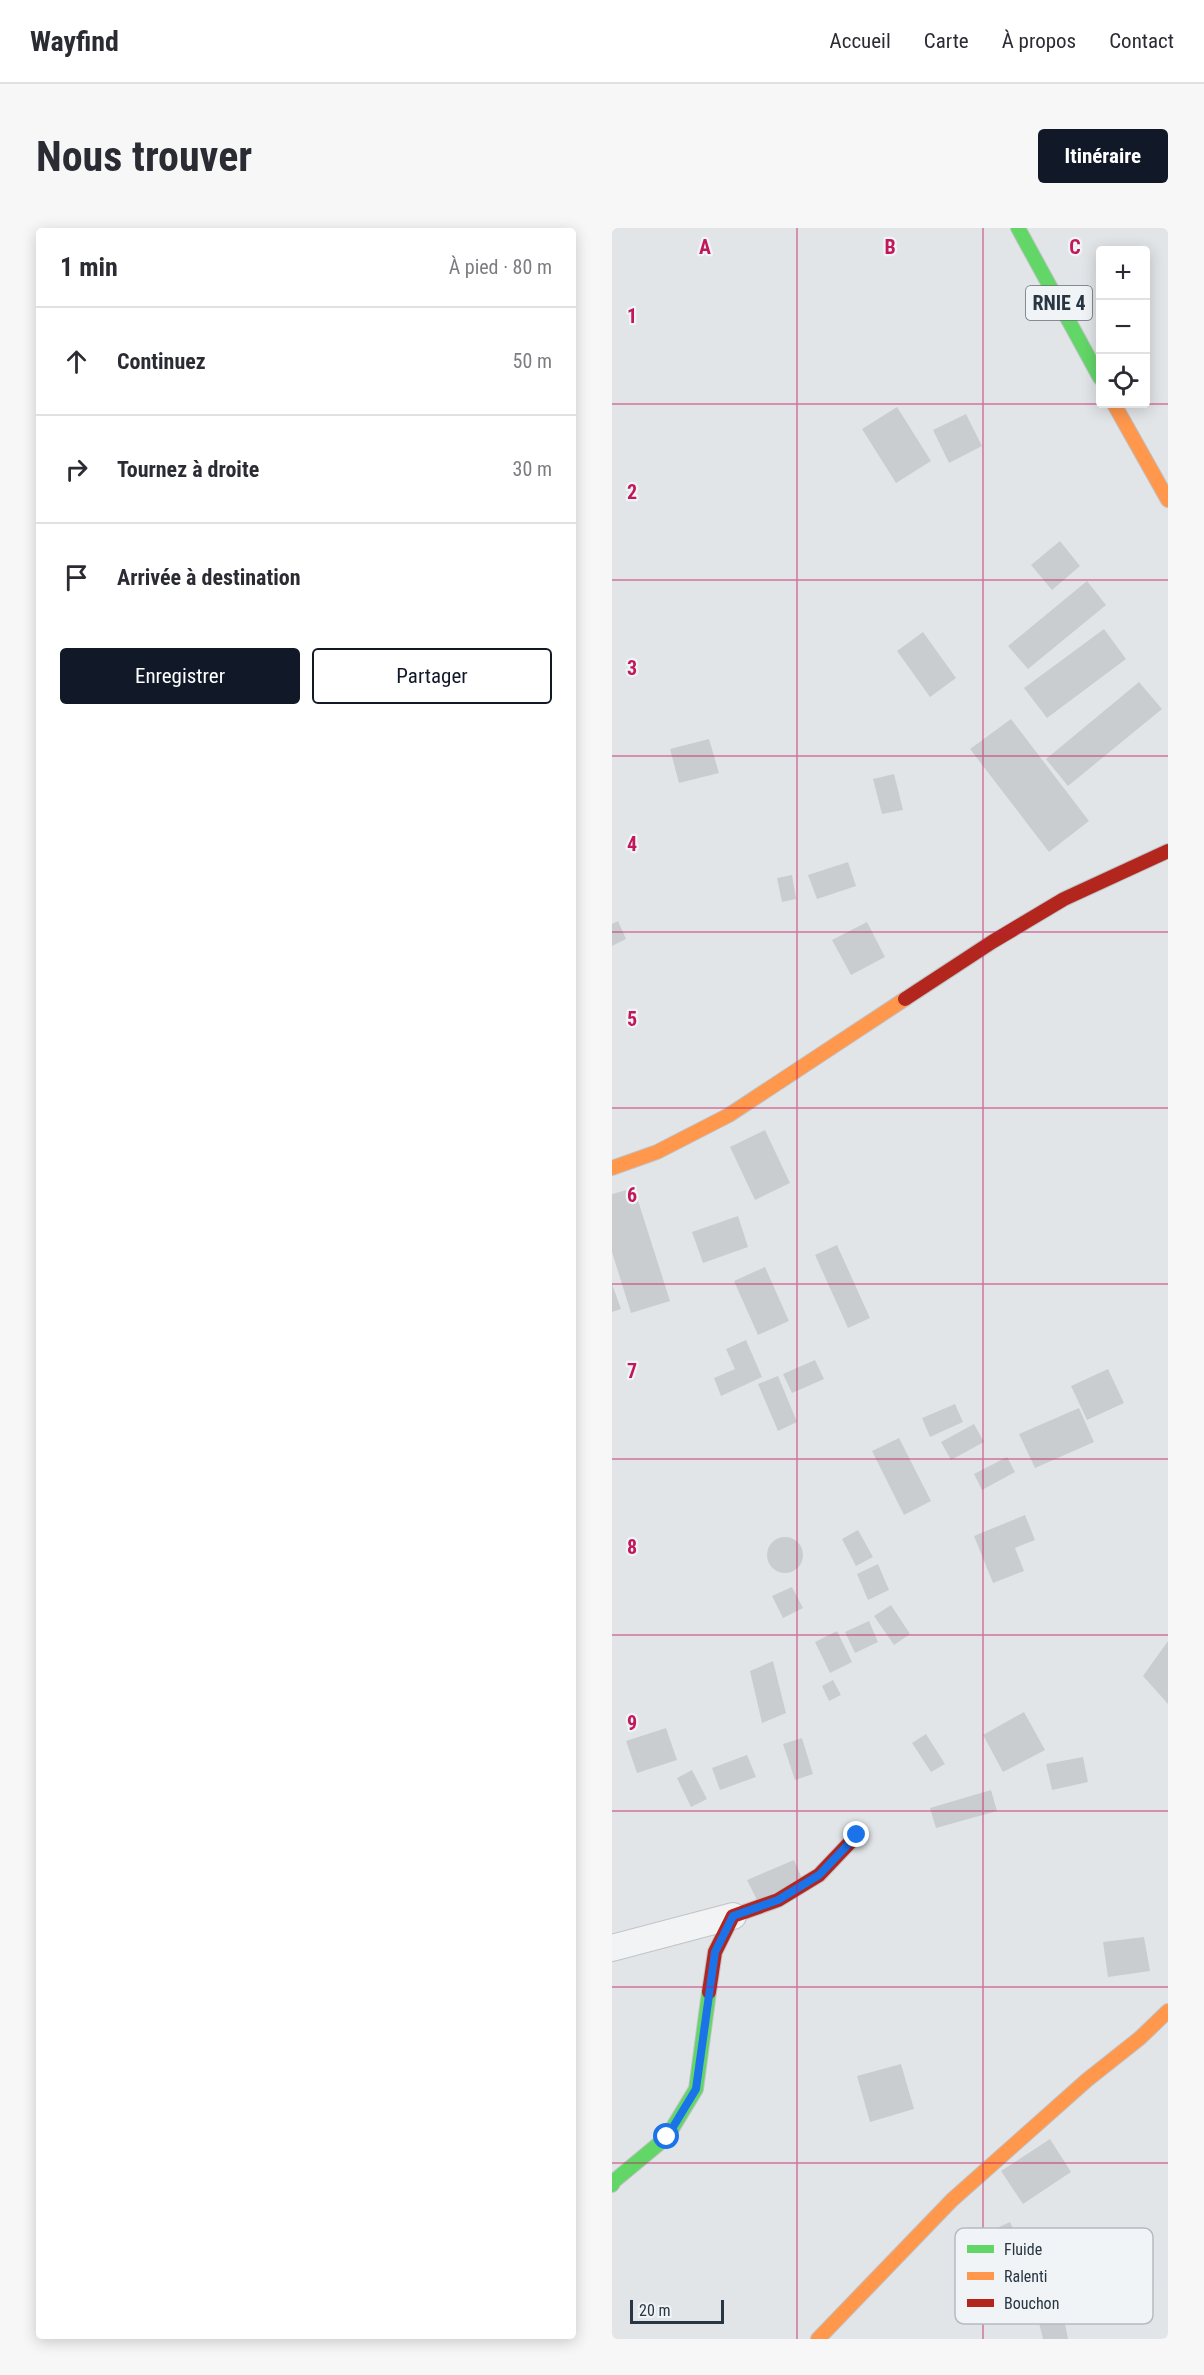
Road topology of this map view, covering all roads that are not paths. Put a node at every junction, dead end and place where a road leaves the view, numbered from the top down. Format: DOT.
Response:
graph roads {
  1 [pos="1017,228"];
  2 [pos="1096,369"];
  3 [pos="1116,408"];
  4 [pos="1168,501"];
  5 [pos="1168,851"];
  6 [pos="612,1168"];
  7 [pos="857,1835"];
  8 [pos="733,1916"];
  9 [pos="612,1948"];
  10 [pos="1168,2011"];
  11 [pos="612,2185"];
  12 [pos="818,2339"];
  1 -- 2 [label="street, RNIE 4"];
  3 -- 4 [label="street"];
  5 -- 6 [label="street"];
  7 -- 8 [label="street"];
  8 -- 9 [label="street"];
  8 -- 11 [label="street"];
  10 -- 12 [label="street"];
}
